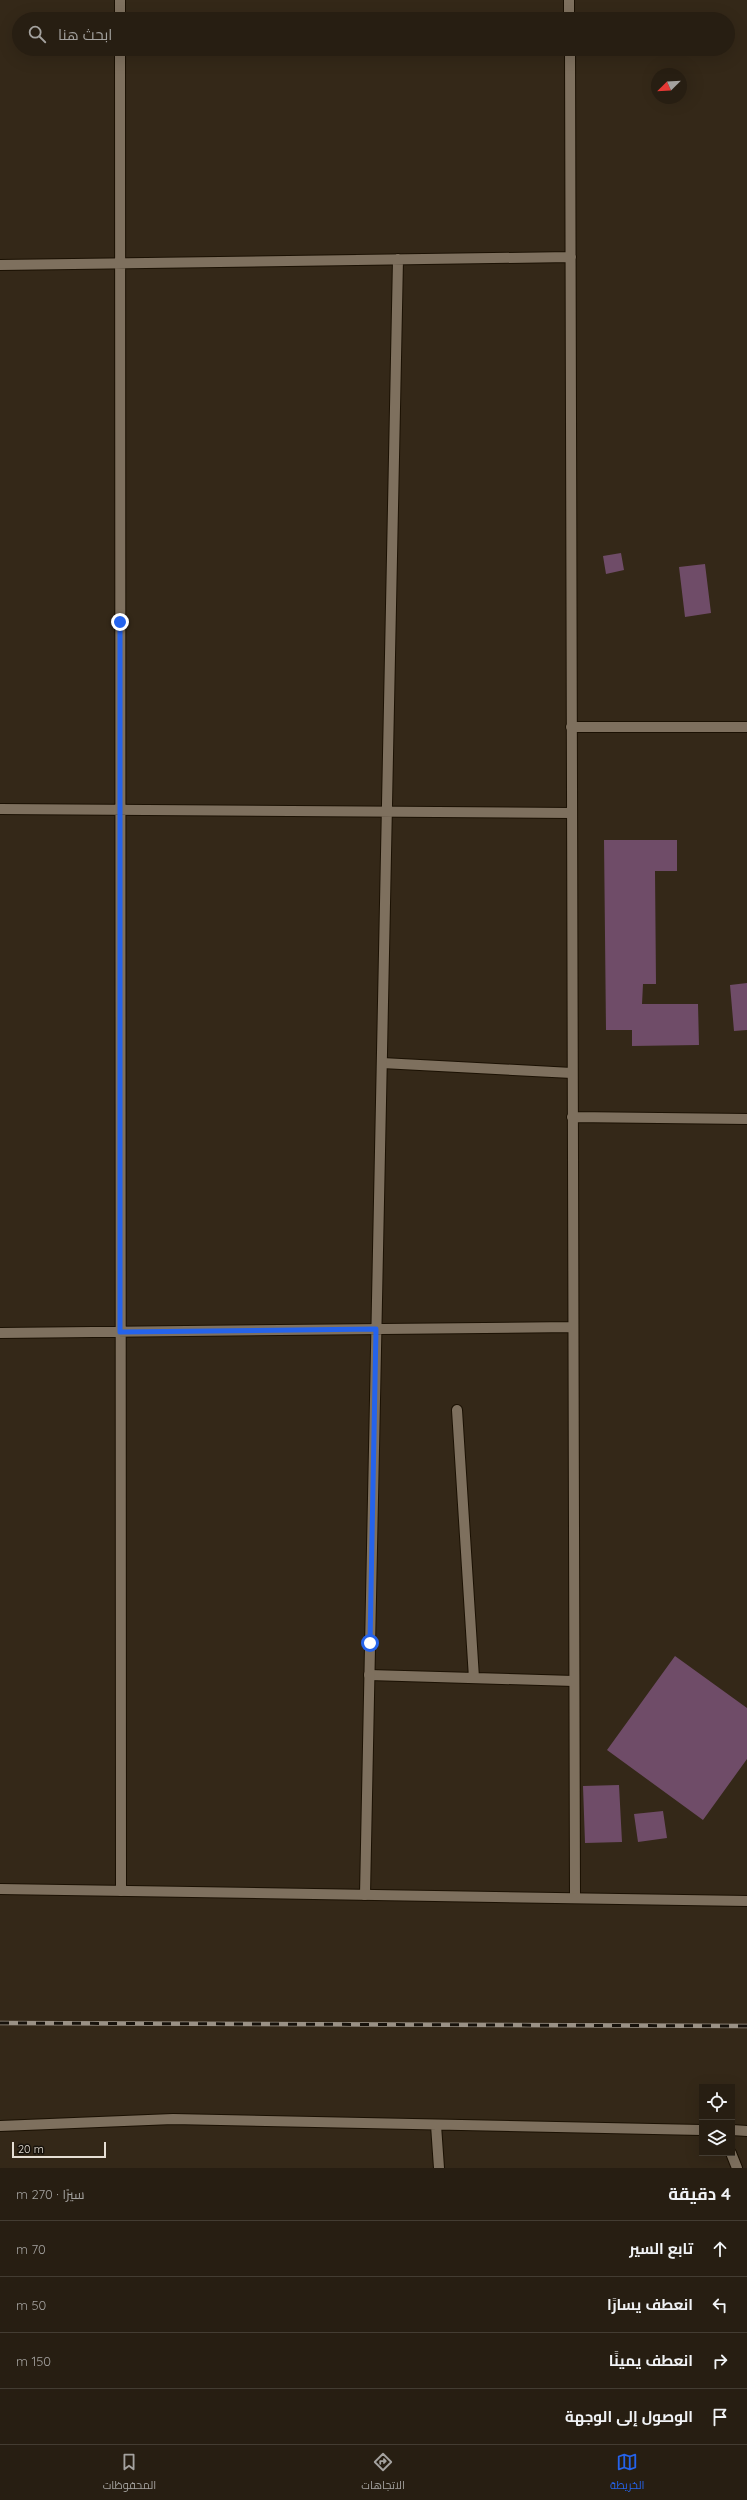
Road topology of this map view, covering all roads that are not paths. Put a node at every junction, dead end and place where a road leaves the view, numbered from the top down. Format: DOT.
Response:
graph roads {
  1 [pos="120,0"];
  2 [pos="569,0"];
  3 [pos="120,12"];
  4 [pos="570,12"];
  5 [pos="120,56"];
  6 [pos="570,56"];
  7 [pos="571,257"];
  8 [pos="398,259"];
  9 [pos="120,263"];
  10 [pos="0,265"];
  11 [pos="571,727"];
  12 [pos="747,727"];
  13 [pos="0,809"];
  14 [pos="120,810"];
  15 [pos="387,812"];
  16 [pos="571,813"];
  17 [pos="382,1063"];
  18 [pos="572,1072"];
  19 [pos="572,1117"];
  20 [pos="747,1119"];
  21 [pos="573,1327"];
  22 [pos="376,1329"];
  23 [pos="120,1332"];
  24 [pos="0,1334"];
  25 [pos="457,1410"];
  26 [pos="369,1675"];
  27 [pos="474,1678"];
  28 [pos="574,1681"];
  29 [pos="0,1889"];
  30 [pos="121,1891"];
  31 [pos="364,1895"];
  32 [pos="575,1898"];
  33 [pos="747,1901"];
  34 [pos="436,2125"];
  35 [pos="0,2126"];
  36 [pos="699,2130"];
  37 [pos="735,2130"];
  38 [pos="747,2131"];
  39 [pos="732,2156"];
  40 [pos="439,2168"];
  41 [pos="737,2168"];
  1 -- 3 [label="street"];
  2 -- 4 [label="street"];
  5 -- 9 [label="street"];
  6 -- 7 [label="street"];
  7 -- 8 [label="street"];
  7 -- 11 [label="street"];
  8 -- 9 [label="street"];
  8 -- 15 [label="street"];
  9 -- 10 [label="street"];
  9 -- 14 [label="street"];
  11 -- 12 [label="street"];
  11 -- 16 [label="street"];
  13 -- 14 [label="street"];
  14 -- 15 [label="street"];
  14 -- 23 [label="street"];
  15 -- 16 [label="street"];
  15 -- 17 [label="street"];
  16 -- 18 [label="street"];
  17 -- 18 [label="street"];
  17 -- 22 [label="street"];
  18 -- 19 [label="street"];
  19 -- 20 [label="street"];
  19 -- 21 [label="street"];
  21 -- 22 [label="street"];
  21 -- 28 [label="street"];
  22 -- 23 [label="street"];
  22 -- 26 [label="street"];
  23 -- 24 [label="street"];
  23 -- 30 [label="street"];
  25 -- 27 [label="street"];
  26 -- 27 [label="street"];
  26 -- 31 [label="street"];
  27 -- 28 [label="street"];
  28 -- 32 [label="street"];
  29 -- 30 [label="street"];
  30 -- 31 [label="street"];
  31 -- 32 [label="street"];
  32 -- 33 [label="street"];
  34 -- 35 [label="street"];
  34 -- 36 [label="street"];
  34 -- 40 [label="street"];
  37 -- 38 [label="street"];
  39 -- 41 [label="street"];
}
